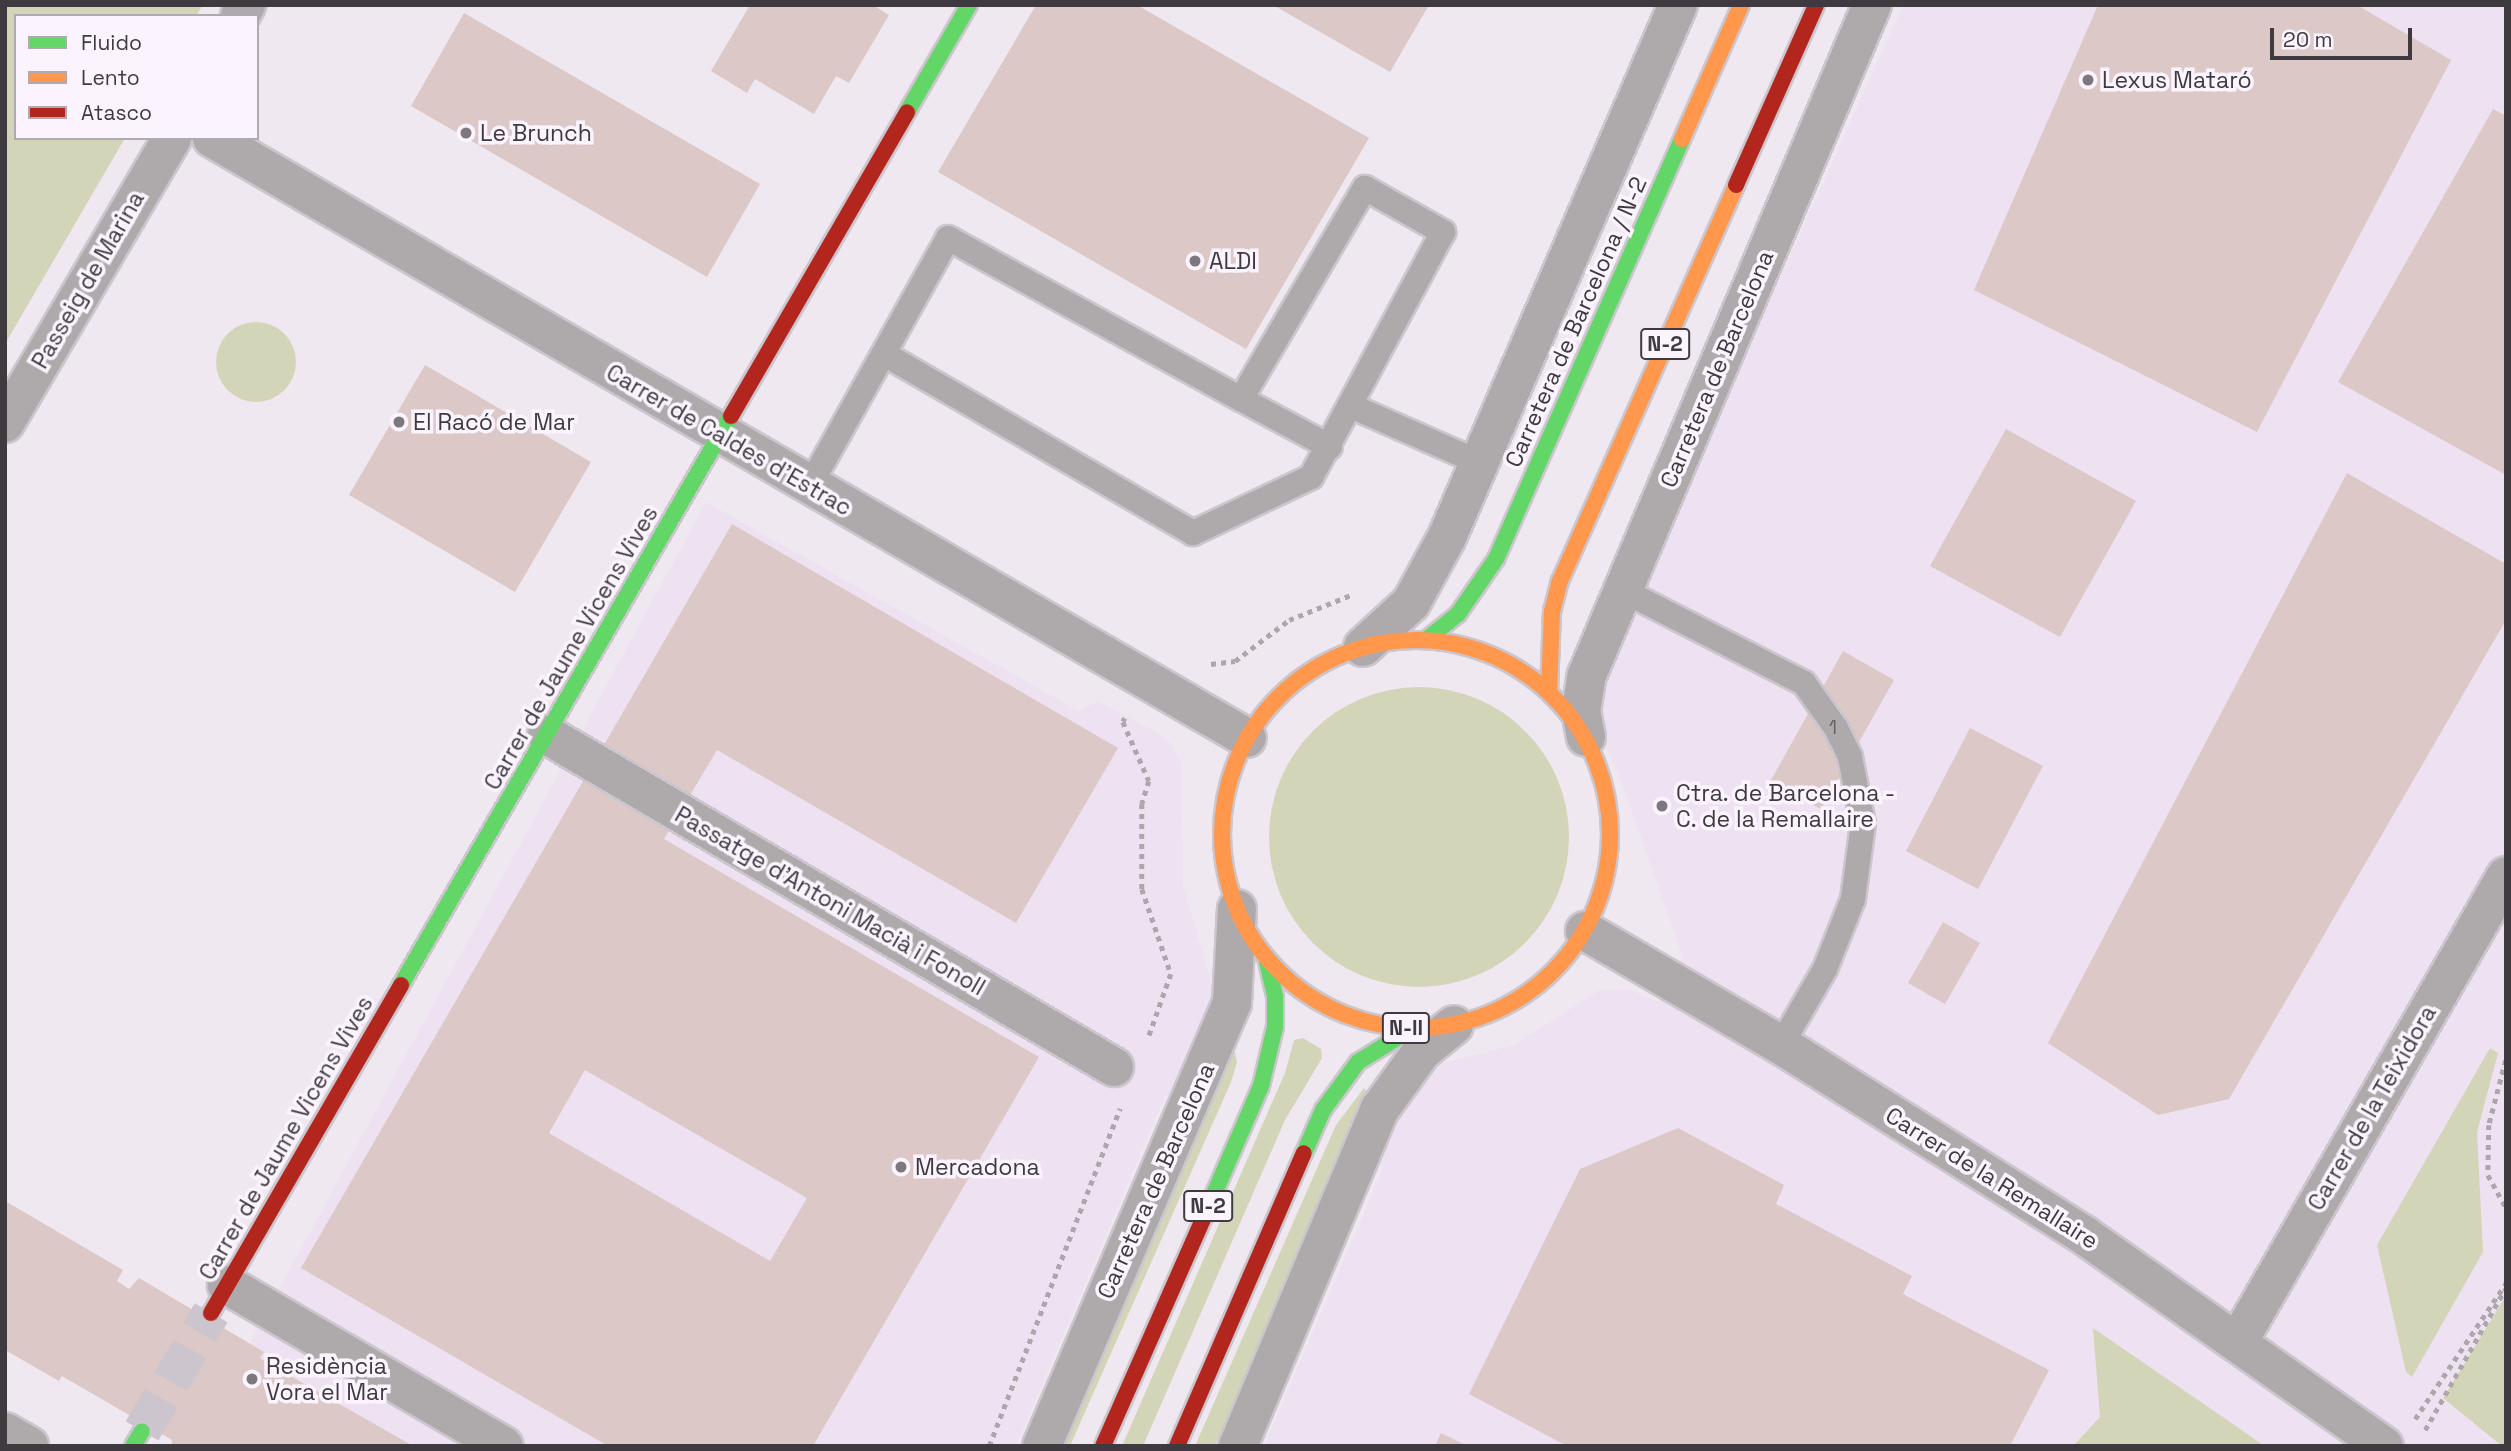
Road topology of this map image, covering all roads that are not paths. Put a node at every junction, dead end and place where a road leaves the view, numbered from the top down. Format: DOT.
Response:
graph roads {
  1 [pos="969,5"];
  2 [pos="1678,5"];
  3 [pos="1741,5"];
  4 [pos="1816,5"];
  5 [pos="1872,5"];
  6 [pos="171,140"];
  7 [pos="215,140"];
  8 [pos="884,354"];
  9 [pos="1241,399"];
  10 [pos="1351,406"];
  11 [pos="5,423"];
  12 [pos="721,436"];
  13 [pos="1330,447"];
  14 [pos="1478,462"];
  15 [pos="809,487"];
  16 [pos="1624,590"];
  17 [pos="1426,640"];
  18 [pos="1363,647"];
  19 [pos="1549,692"];
  20 [pos="547,735"];
  21 [pos="1586,737"];
  22 [pos="1247,738"];
  23 [pos="2506,876"];
  24 [pos="1237,909"];
  25 [pos="1585,931"];
  26 [pos="1266,957"];
  27 [pos="1454,1025"];
  28 [pos="1413,1028"];
  29 [pos="1781,1045"];
  30 [pos="1114,1067"];
  31 [pos="219,1299"];
  32 [pos="2239,1340"];
  33 [pos="142,1431"];
  34 [pos="5,1432"];
  35 [pos="2401,1443"];
  36 [pos="29,1446"];
  37 [pos="132,1446"];
  38 [pos="504,1446"];
  39 [pos="1042,1446"];
  40 [pos="1103,1446"];
  41 [pos="1177,1446"];
  42 [pos="1238,1446"];
  1 -- 12 [label="main road, Carrer de Jaume Vicens Vives"];
  2 -- 14 [label="street"];
  3 -- 17 [label="main road, Carretera de Barcelona / N-2"];
  4 -- 19 [label="main road, N-2"];
  5 -- 16 [label="street, Carretera de Barcelona"];
  6 -- 11 [label="street, Passeig de Marina"];
  7 -- 12 [label="street, Carrer de Caldes d'Estrac"];
  8 -- 9 [label="lane"];
  8 -- 13 [label="lane"];
  8 -- 15 [label="lane"];
  9 -- 10 [label="lane"];
  9 -- 13 [label="lane"];
  10 -- 13 [label="lane"];
  10 -- 14 [label="lane"];
  12 -- 15 [label="street, Carrer de Caldes d'Estrac"];
  12 -- 20 [label="main road, Carrer de Jaume Vicens Vives"];
  14 -- 18 [label="street"];
  15 -- 22 [label="street, Carrer de Caldes d'Estrac"];
  16 -- 21 [label="street, Carretera de Barcelona"];
  16 -- 29 [label="lane"];
  17 -- 18 [label="main road, N-II"];
  17 -- 19 [label="main road, N-II"];
  18 -- 22 [label="main road, N-II"];
  19 -- 21 [label="main road, N-II"];
  20 -- 30 [label="street, Passatge d'Antoni Macià i Fonoll"];
  20 -- 31 [label="main road, Carrer de Jaume Vicens Vives"];
  21 -- 25 [label="main road, N-II"];
  22 -- 24 [label="main road, N-II"];
  23 -- 32 [label="street, Carrer de la Teixidora"];
  24 -- 26 [label="main road, N-II"];
  24 -- 39 [label="street, Carretera de Barcelona"];
  25 -- 27 [label="main road, N-II"];
  25 -- 29 [label="street, Carrer de la Remallaire"];
  26 -- 28 [label="main road, N-II"];
  26 -- 40 [label="main road, N-2"];
  27 -- 28 [label="main road, N-II"];
  27 -- 42 [label="street"];
  28 -- 41 [label="main road"];
  29 -- 32 [label="street, Carrer de la Remallaire"];
  31 -- 38 [label="street"];
  32 -- 35 [label="street, Carrer de la Remallaire"];
  33 -- 37 [label="main road"];
  34 -- 36 [label="street"];
}
